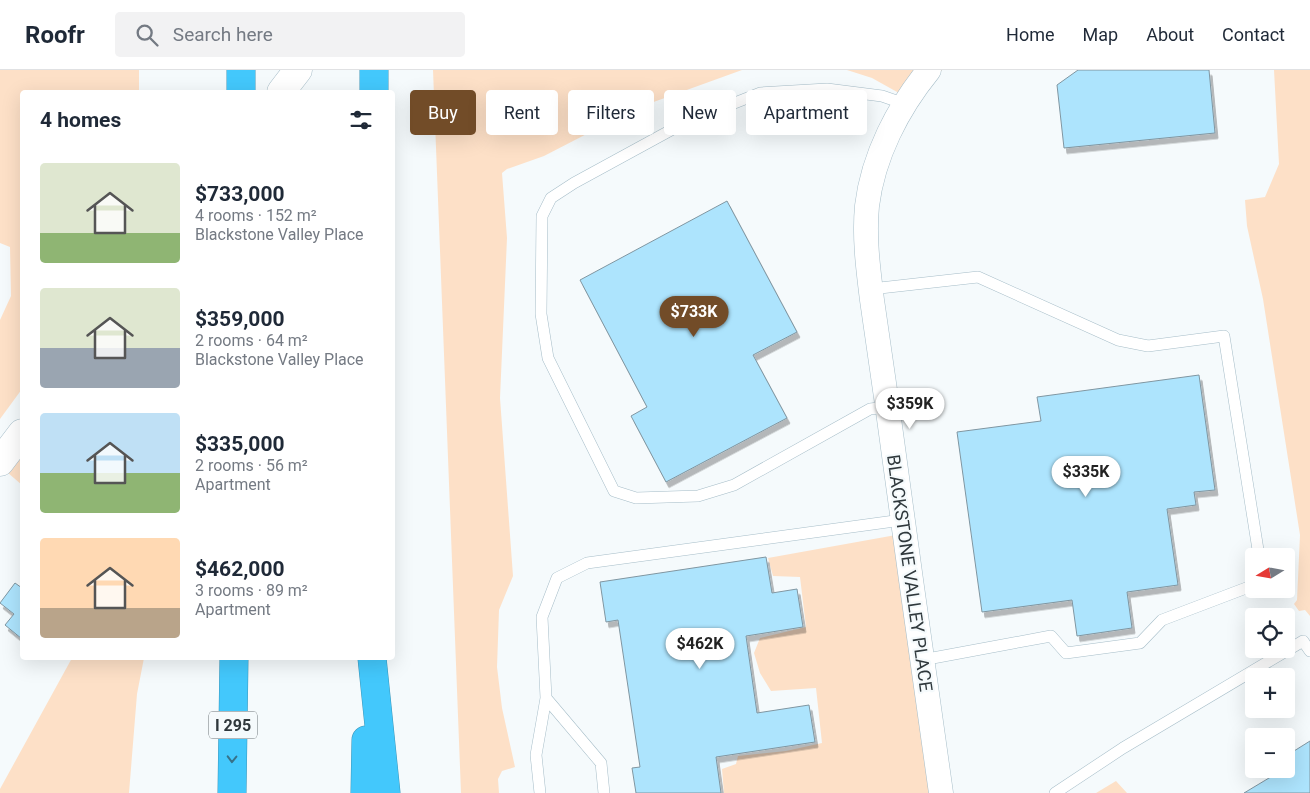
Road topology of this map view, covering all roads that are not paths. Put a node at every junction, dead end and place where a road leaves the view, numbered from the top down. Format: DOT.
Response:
graph roads {
  1 [pos="241,70"];
  2 [pos="298,70"];
  3 [pos="374,70"];
  4 [pos="929,70"];
  5 [pos="241,90"];
  6 [pos="283,90"];
  7 [pos="374,90"];
  8 [pos="905,104"];
  9 [pos="871,289"];
  10 [pos="887,406"];
  11 [pos="20,435"];
  12 [pos="0,462"];
  13 [pos="902,520"];
  14 [pos="1258,548"];
  15 [pos="1245,588"];
  16 [pos="1310,651"];
  17 [pos="234,660"];
  18 [pos="367,660"];
  19 [pos="372,660"];
  20 [pos="922,660"];
  21 [pos="546,698"];
  22 [pos="232,793"];
  23 [pos="365,793"];
  24 [pos="386,793"];
  25 [pos="540,793"];
  26 [pos="604,793"];
  27 [pos="941,793"];
  28 [pos="1055,793"];
  1 -- 5 [label="highway"];
  2 -- 6 [label="main road"];
  3 -- 7 [label="highway"];
  4 -- 8 [label="street, BLACKSTONE VALLEY PLACE"];
  8 -- 9 [label="street, BLACKSTONE VALLEY PLACE"];
  8 -- 10 [label="lane"];
  9 -- 10 [label="street, BLACKSTONE VALLEY PLACE"];
  9 -- 14 [label="lane"];
  10 -- 13 [label="street, BLACKSTONE VALLEY PLACE"];
  11 -- 12 [label="main road"];
  13 -- 20 [label="street, BLACKSTONE VALLEY PLACE"];
  13 -- 21 [label="lane"];
  15 -- 20 [label="lane"];
  16 -- 28 [label="lane"];
  17 -- 22 [label="highway, I 295, one-way"];
  18 -- 23 [label="highway"];
  19 -- 24 [label="highway"];
  20 -- 27 [label="street, BLACKSTONE VALLEY PLACE"];
  21 -- 25 [label="lane"];
  21 -- 26 [label="lane"];
}
